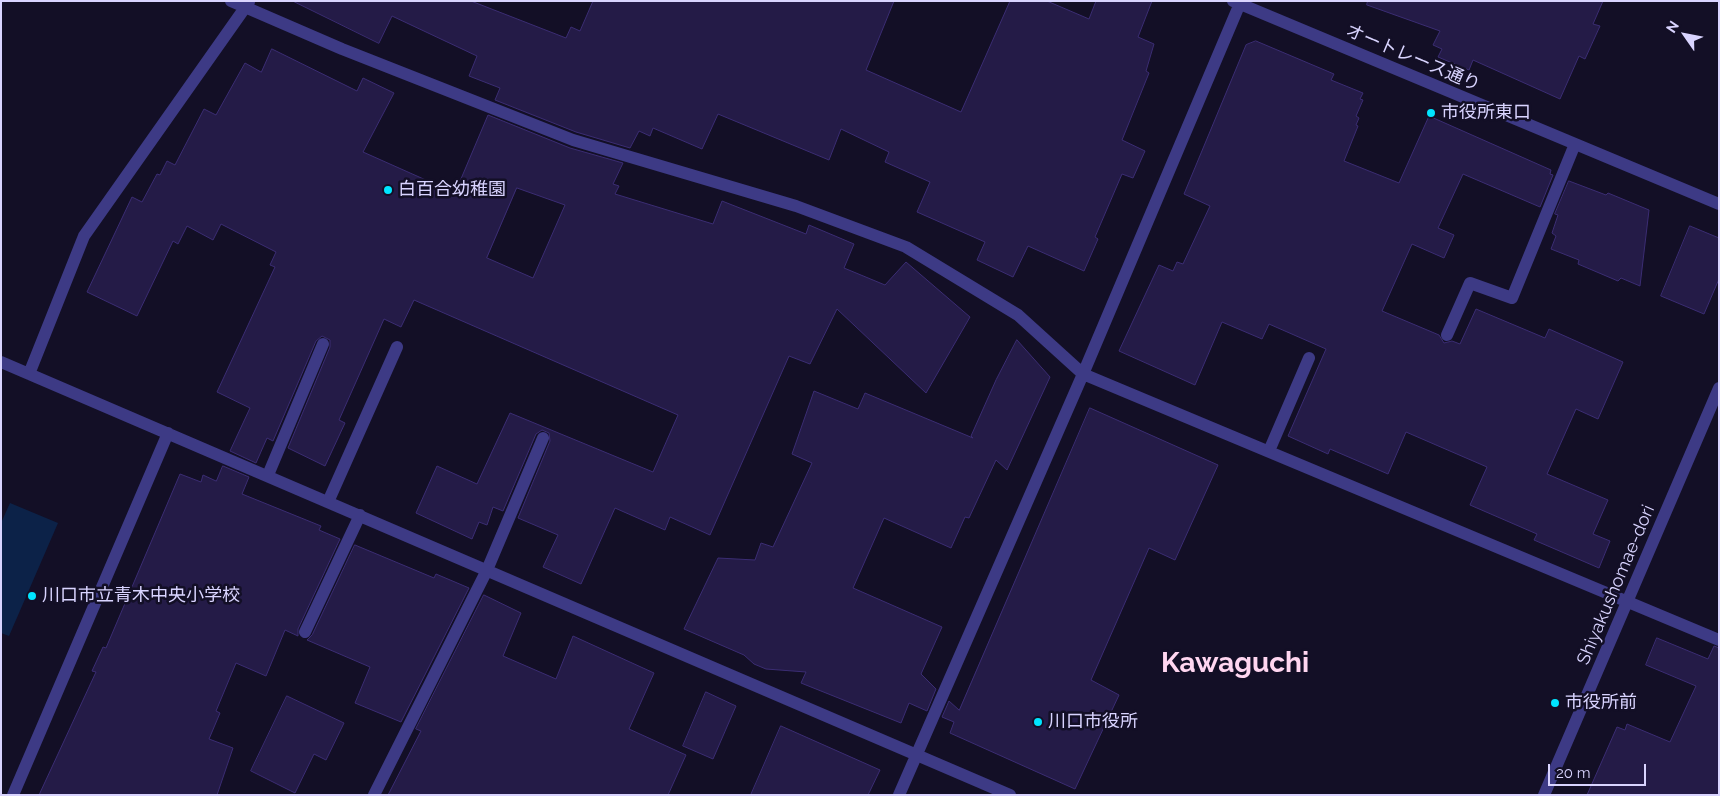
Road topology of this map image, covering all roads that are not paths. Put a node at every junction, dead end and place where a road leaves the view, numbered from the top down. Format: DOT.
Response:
graph roads {
  1 [pos="232,1"];
  2 [pos="1238,2"];
  3 [pos="247,4"];
  4 [pos="1575,144"];
  5 [pos="1719,204"];
  6 [pos="1447,335"];
  7 [pos="323,344"];
  8 [pos="397,347"];
  9 [pos="1309,358"];
  10 [pos="1,362"];
  11 [pos="30,374"];
  12 [pos="1083,374"];
  13 [pos="1719,388"];
  14 [pos="168,433"];
  15 [pos="543,438"];
  16 [pos="1269,451"];
  17 [pos="268,476"];
  18 [pos="328,502"];
  19 [pos="360,515"];
  20 [pos="487,570"];
  21 [pos="1628,602"];
  22 [pos="305,632"];
  23 [pos="1719,640"];
  24 [pos="917,755"];
  25 [pos="13,795"];
  26 [pos="374,795"];
  27 [pos="899,795"];
  28 [pos="1010,795"];
  29 [pos="1544,795"];
  1 -- 3 [label="street"];
  2 -- 4 [label="street, オートレース通り"];
  2 -- 12 [label="street"];
  3 -- 11 [label="street"];
  3 -- 12 [label="street"];
  4 -- 5 [label="street, オートレース通り"];
  4 -- 6 [label="street"];
  7 -- 17 [label="street"];
  8 -- 18 [label="street"];
  9 -- 16 [label="street"];
  10 -- 11 [label="street"];
  11 -- 14 [label="street"];
  12 -- 16 [label="street"];
  12 -- 24 [label="street"];
  13 -- 21 [label="street, Shiyakushomae-dori"];
  14 -- 17 [label="street"];
  14 -- 25 [label="street"];
  15 -- 20 [label="street"];
  16 -- 21 [label="street"];
  17 -- 18 [label="street"];
  18 -- 19 [label="street"];
  19 -- 20 [label="street"];
  19 -- 22 [label="street"];
  20 -- 24 [label="street"];
  20 -- 26 [label="street"];
  21 -- 23 [label="street"];
  21 -- 29 [label="street, Shiyakushomae-dori"];
  24 -- 27 [label="street"];
  24 -- 28 [label="street"];
}
